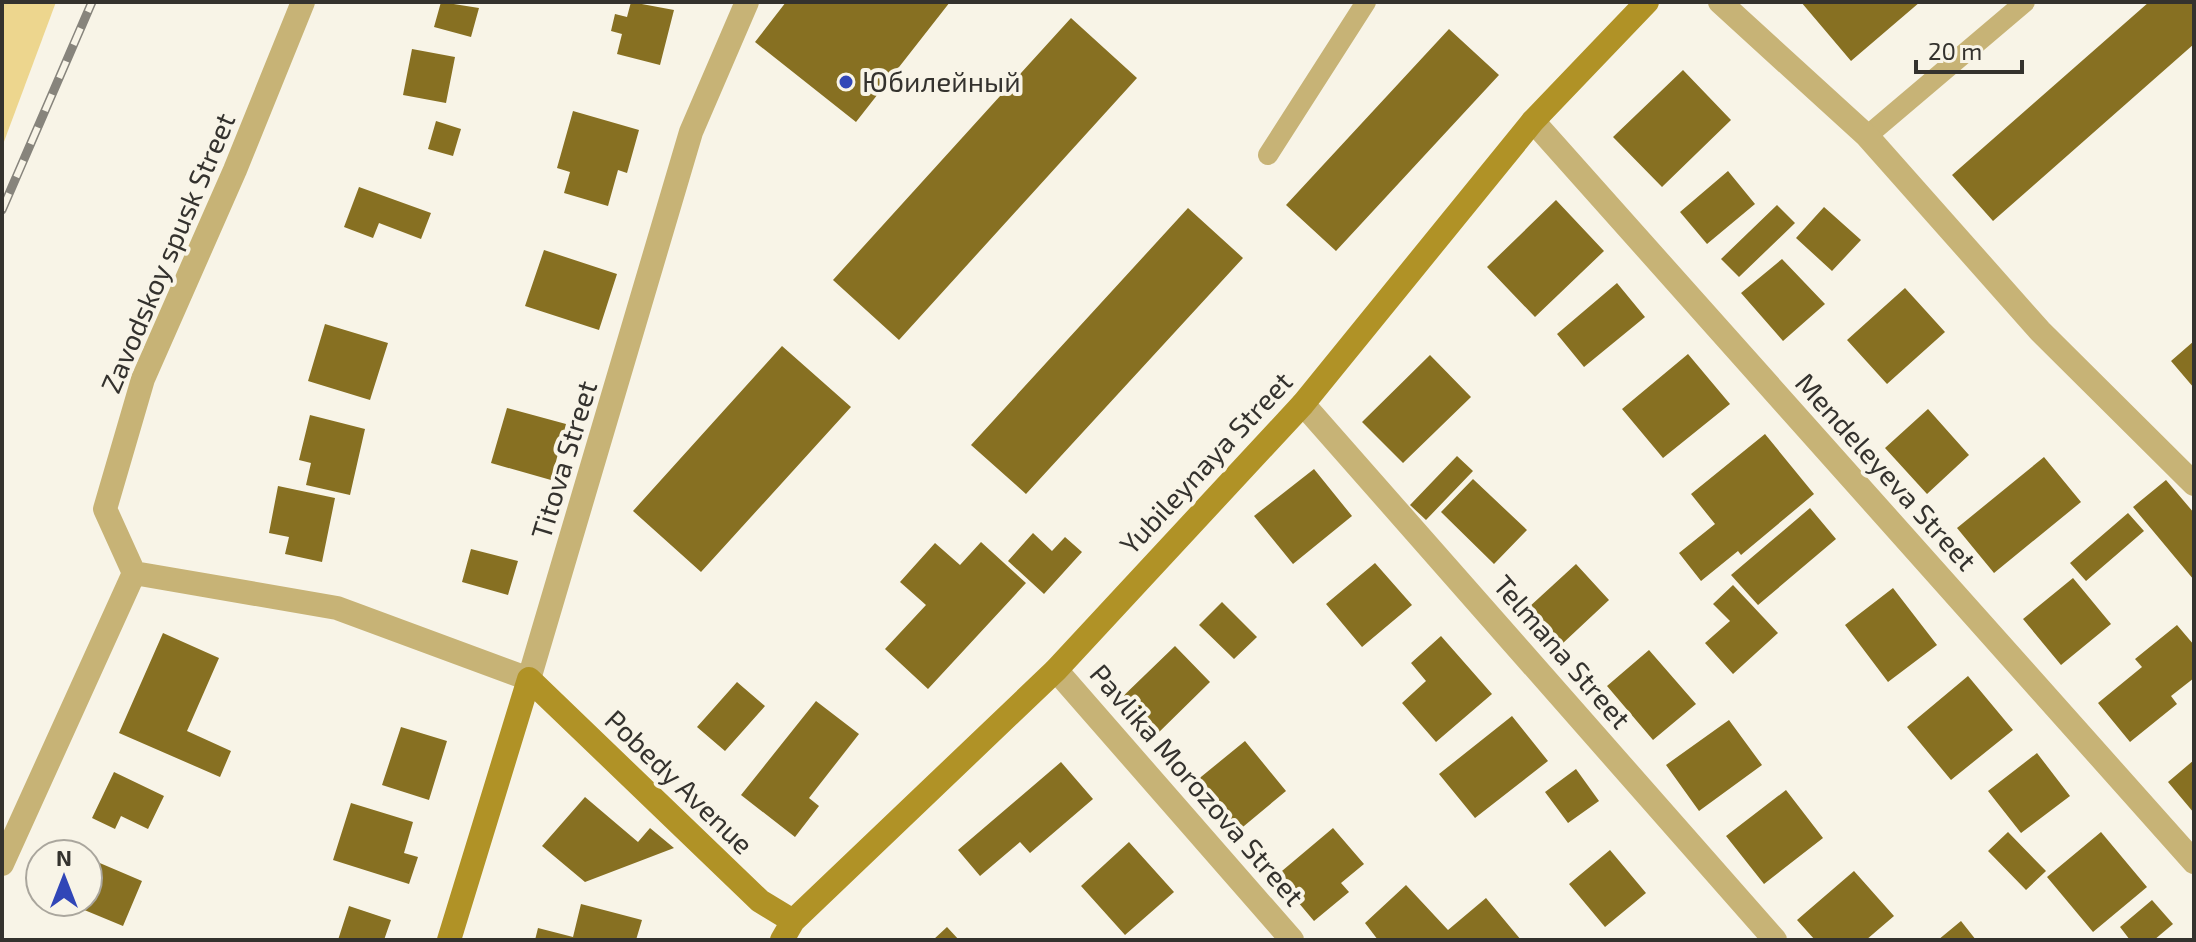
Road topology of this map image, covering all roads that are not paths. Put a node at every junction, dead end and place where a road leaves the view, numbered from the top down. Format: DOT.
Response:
graph roads {
  1 [pos="303,2"];
  2 [pos="747,2"];
  3 [pos="1366,2"];
  4 [pos="1647,2"];
  5 [pos="1720,2"];
  6 [pos="2025,2"];
  7 [pos="1533,121"];
  8 [pos="1867,136"];
  9 [pos="1268,155"];
  10 [pos="1303,404"];
  11 [pos="2194,484"];
  12 [pos="134,573"];
  13 [pos="1056,670"];
  14 [pos="529,679"];
  15 [pos="2194,862"];
  16 [pos="2,864"];
  17 [pos="787,931"];
  18 [pos="449,940"];
  19 [pos="1292,940"];
  20 [pos="1775,940"];
  1 -- 12 [label="street, Zavodskoy spusk Street"];
  2 -- 14 [label="street, Titova Street"];
  3 -- 9 [label="lane"];
  4 -- 7 [label="street, Yubileynaya Street"];
  5 -- 8 [label="street"];
  6 -- 8 [label="lane"];
  7 -- 10 [label="street, Yubileynaya Street"];
  7 -- 15 [label="street, Mendeleyeva Street"];
  8 -- 11 [label="street"];
  10 -- 13 [label="street, Yubileynaya Street"];
  10 -- 20 [label="street, Telmana Street"];
  12 -- 14 [label="street"];
  12 -- 16 [label="street"];
  13 -- 17 [label="street, Yubileynaya Street"];
  13 -- 19 [label="street, Pavlika Morozova Street"];
  14 -- 17 [label="street, Pobedy Avenue"];
  14 -- 18 [label="street, Titova Street"];
}
